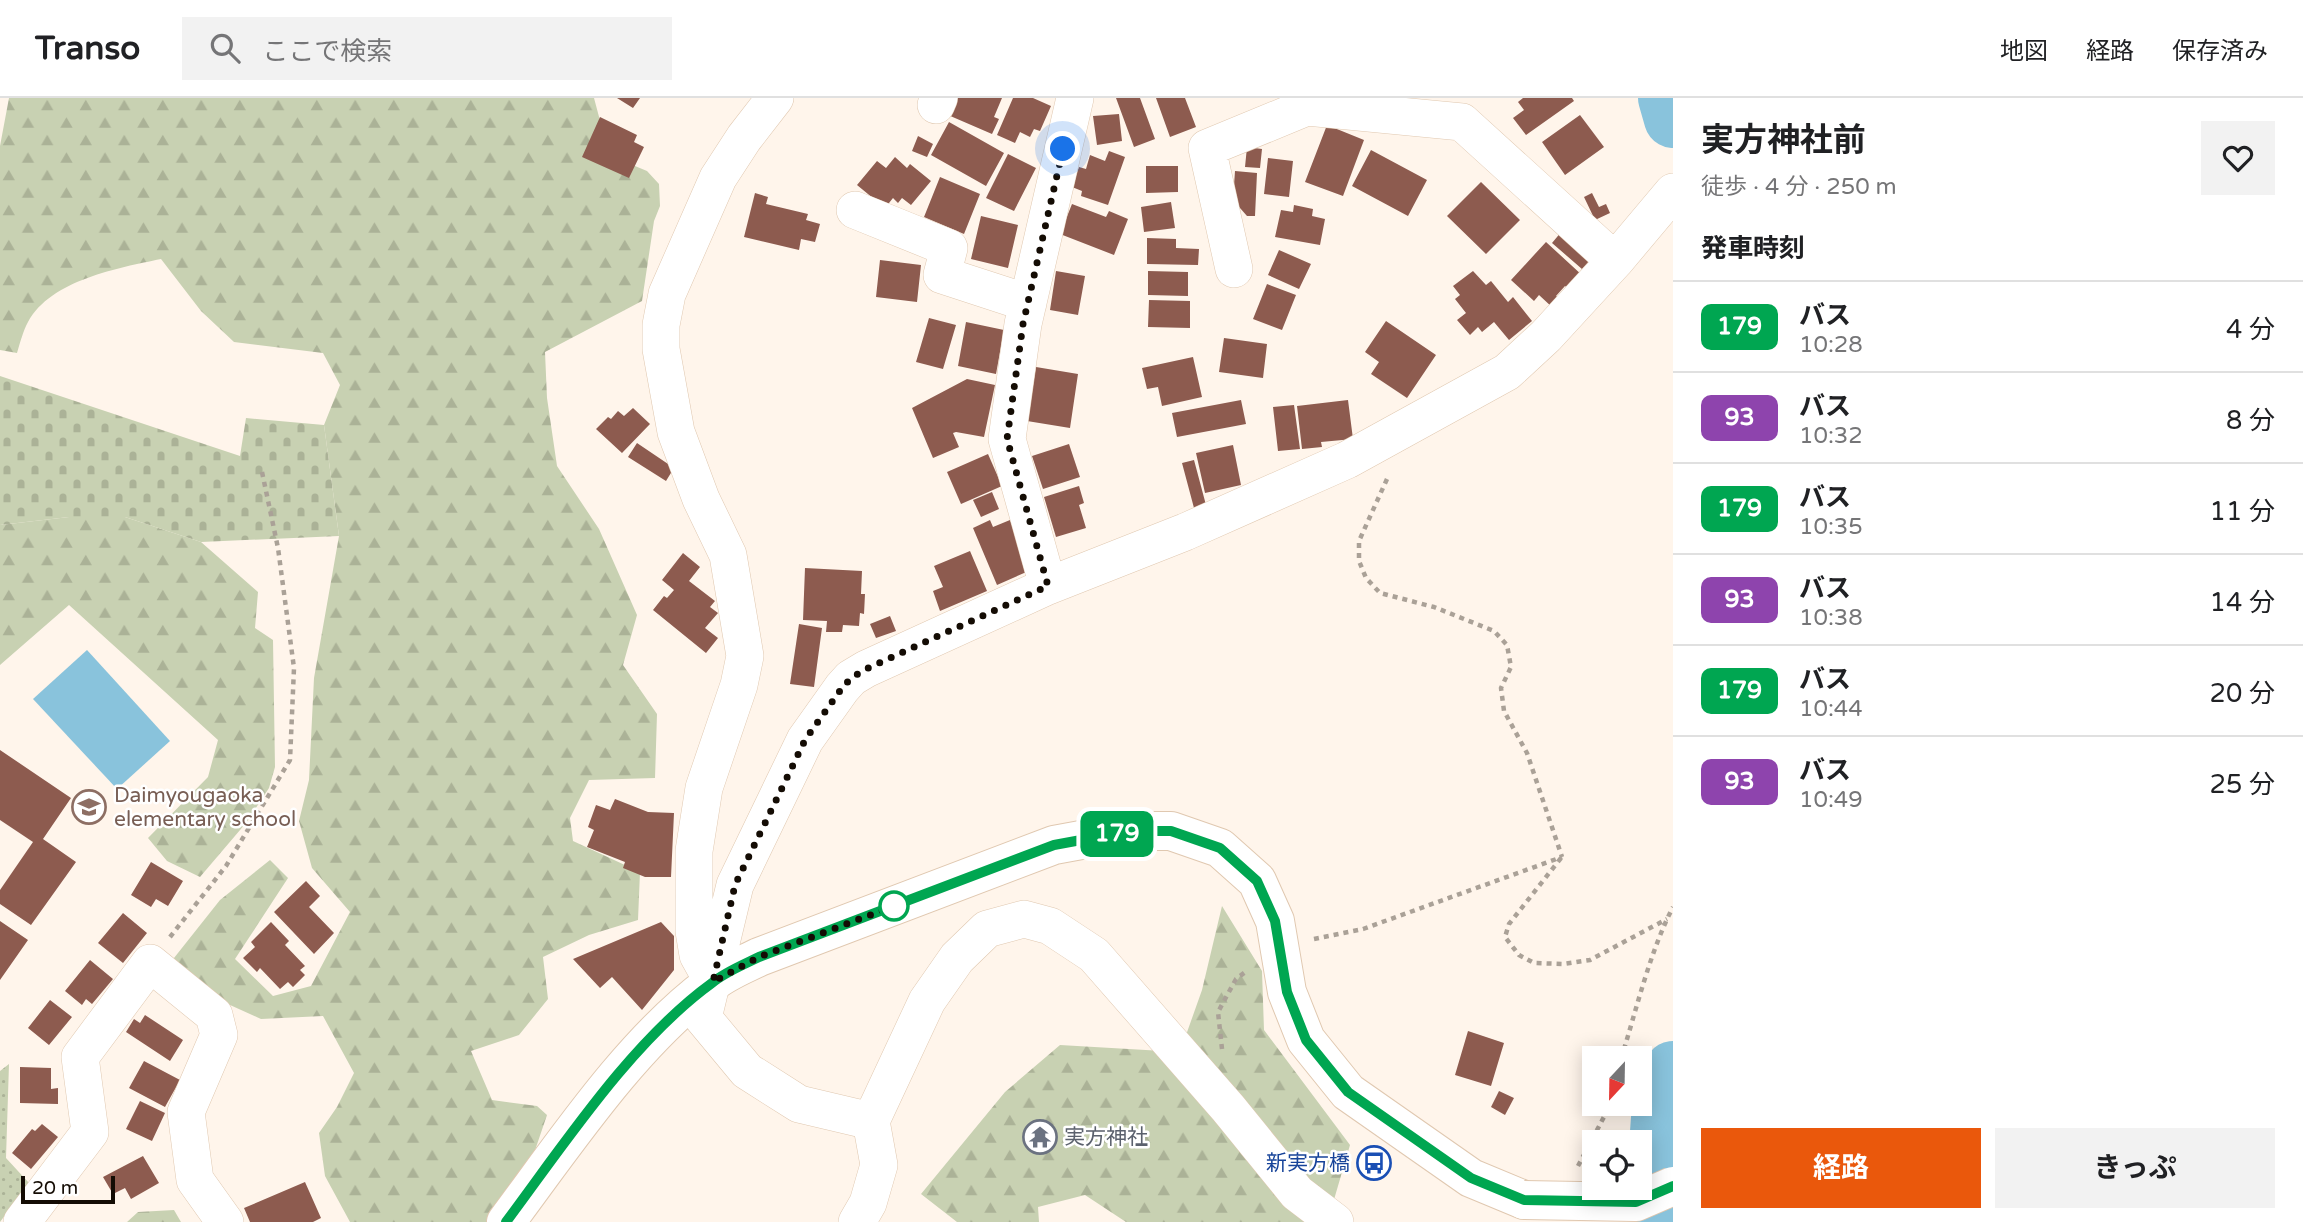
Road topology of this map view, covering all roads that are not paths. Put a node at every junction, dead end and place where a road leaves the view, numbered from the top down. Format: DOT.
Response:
graph roads {
  1 [pos="775,98"];
  2 [pos="1074,98"];
  3 [pos="1662,204"];
  4 [pos="855,209"];
  5 [pos="1615,261"];
  6 [pos="1234,269"];
  7 [pos="1028,303"];
  8 [pos="1048,586"];
  9 [pos="713,982"];
  10 [pos="871,1121"];
  11 [pos="1673,1186"];
  12 [pos="1523,1211"];
  13 [pos="22,1222"];
  14 [pos="225,1222"];
  15 [pos="506,1222"];
  16 [pos="857,1222"];
  17 [pos="1335,1222"];
  1 -- 9 [label="street"];
  2 -- 7 [label="street"];
  3 -- 5 [label="street"];
  4 -- 7 [label="street"];
  5 -- 6 [label="street"];
  5 -- 8 [label="street"];
  7 -- 8 [label="street"];
  8 -- 9 [label="street"];
  9 -- 10 [label="street"];
  9 -- 12 [label="street"];
  9 -- 15 [label="street"];
  10 -- 16 [label="street"];
  10 -- 17 [label="street"];
  11 -- 12 [label="street, bridge"];
  13 -- 14 [label="street"];
}
